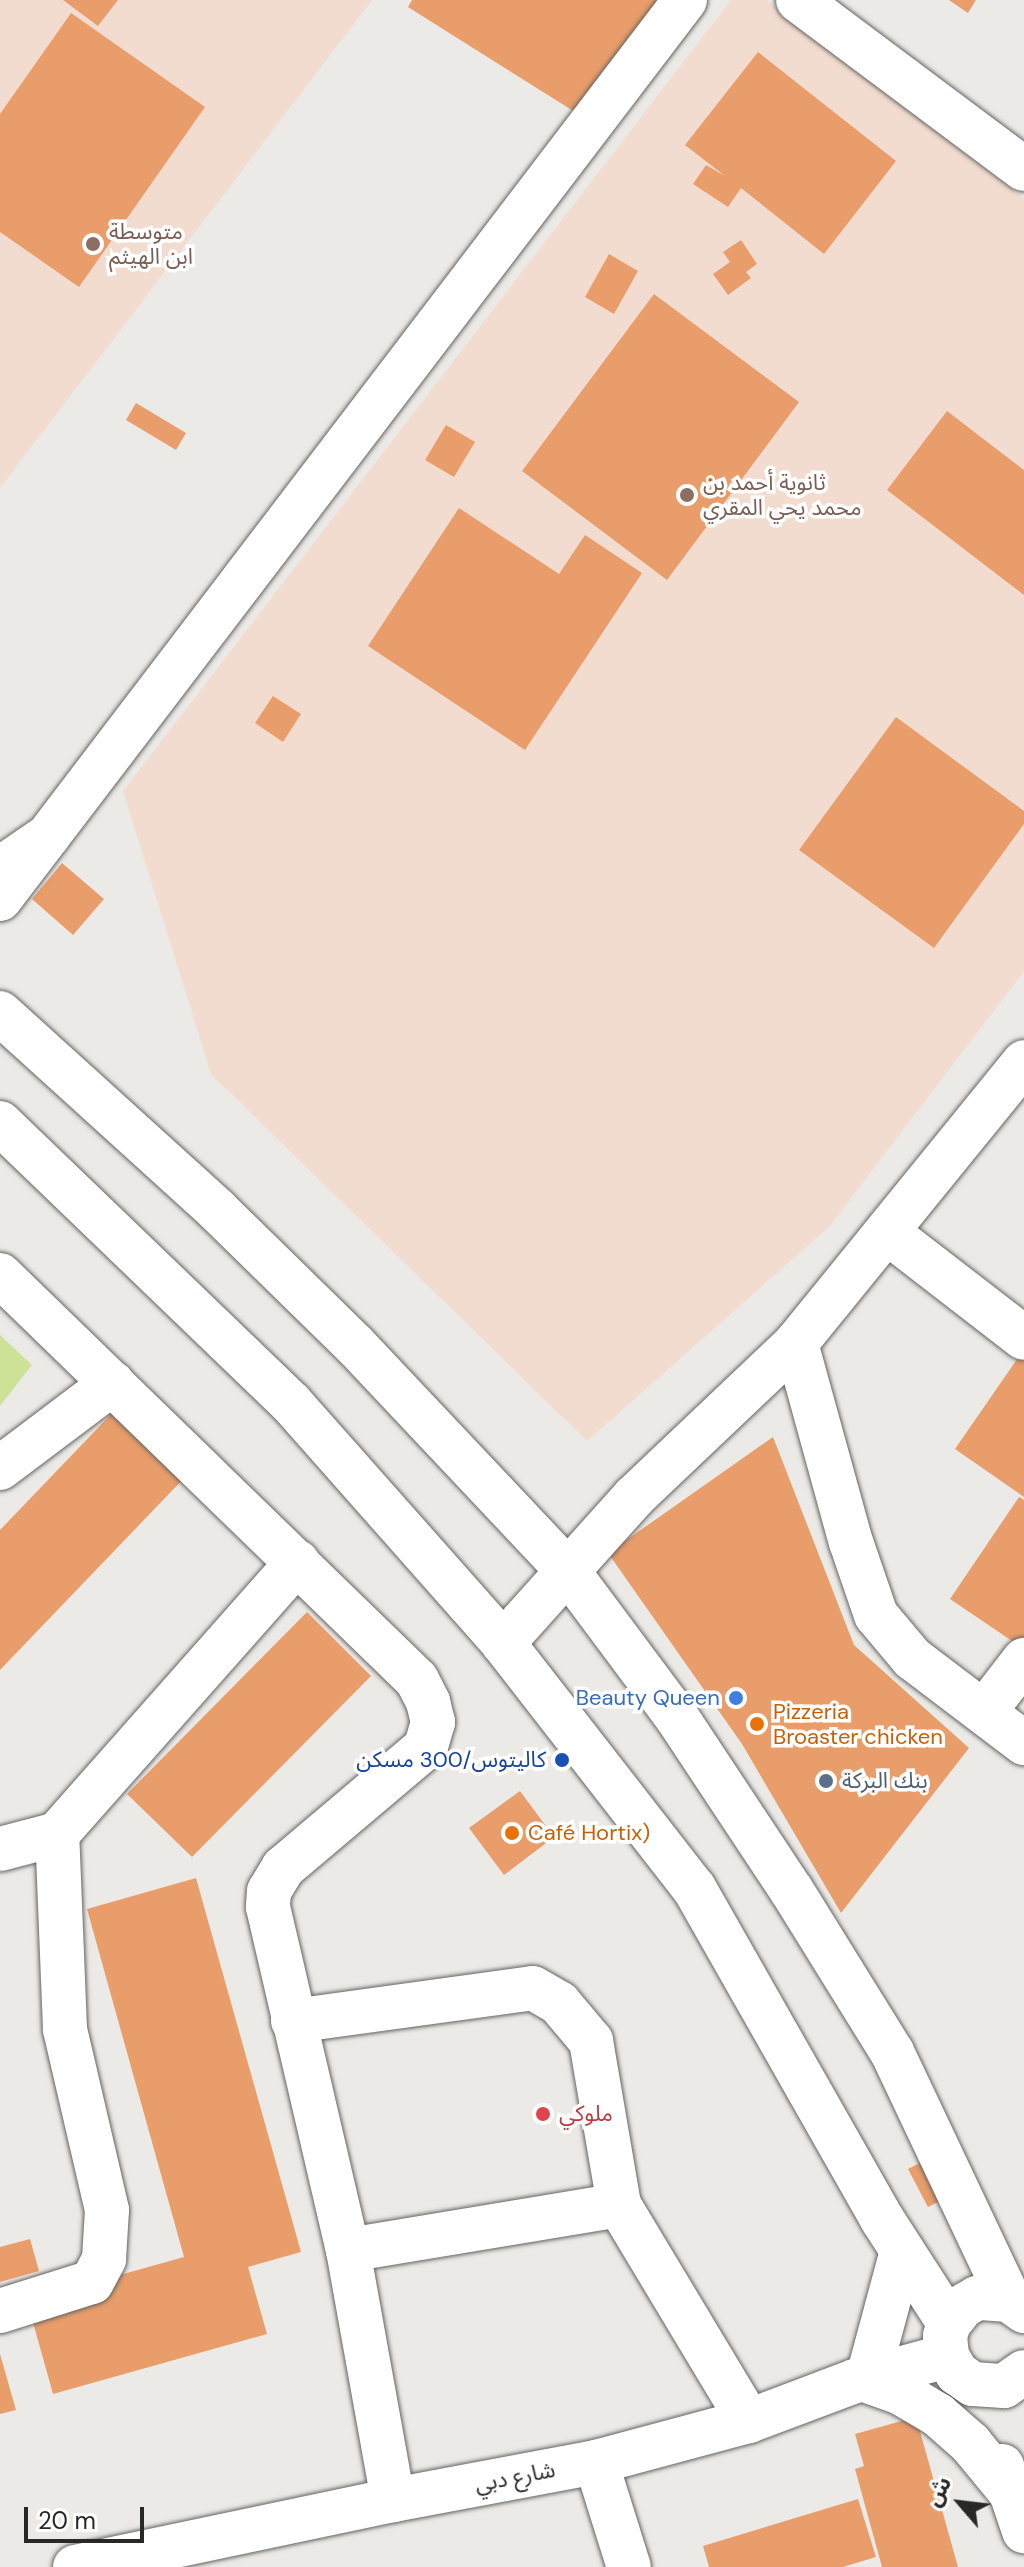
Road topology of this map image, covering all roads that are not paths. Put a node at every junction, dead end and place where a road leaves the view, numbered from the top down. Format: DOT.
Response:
graph roads {
  1 [pos="685,0"];
  2 [pos="798,0"];
  3 [pos="1024,169"];
  4 [pos="48,836"];
  5 [pos="0,869"];
  6 [pos="0,899"];
  7 [pos="0,1013"];
  8 [pos="1024,1062"];
  9 [pos="0,1123"];
  10 [pos="887,1232"];
  11 [pos="0,1275"];
  12 [pos="1024,1338"];
  13 [pos="796,1343"];
  14 [pos="113,1383"];
  15 [pos="0,1468"];
  16 [pos="298,1562"];
  17 [pos="567,1570"];
  18 [pos="503,1643"];
  19 [pos="1024,1660"];
  20 [pos="984,1712"];
  21 [pos="1024,1743"];
  22 [pos="57,1834"];
  23 [pos="0,1849"];
  24 [pos="293,2021"];
  25 [pos="619,2205"];
  26 [pos="972,2217"];
  27 [pos="348,2250"];
  28 [pos="1024,2250"];
  29 [pos="902,2251"];
  30 [pos="1016,2305"];
  31 [pos="0,2311"];
  32 [pos="956,2354"];
  33 [pos="1024,2372"];
  34 [pos="865,2378"];
  35 [pos="749,2421"];
  36 [pos="596,2462"];
  37 [pos="393,2500"];
  38 [pos="1018,2512"];
  39 [pos="75,2567"];
  40 [pos="629,2567"];
  1 -- 4 [label="street"];
  2 -- 3 [label="street"];
  4 -- 5 [label="street"];
  4 -- 6 [label="street"];
  7 -- 17 [label="street"];
  8 -- 10 [label="street"];
  9 -- 18 [label="street"];
  10 -- 12 [label="street"];
  10 -- 13 [label="street"];
  11 -- 14 [label="street"];
  13 -- 17 [label="street"];
  13 -- 20 [label="street"];
  14 -- 15 [label="street"];
  14 -- 16 [label="street"];
  16 -- 22 [label="street"];
  16 -- 24 [label="street"];
  17 -- 18 [label="street"];
  17 -- 26 [label="street"];
  18 -- 29 [label="street"];
  19 -- 20 [label="street"];
  20 -- 21 [label="street"];
  22 -- 23 [label="street"];
  22 -- 31 [label="street"];
  24 -- 25 [label="street"];
  24 -- 27 [label="street"];
  25 -- 27 [label="street"];
  25 -- 35 [label="street"];
  26 -- 28 [label="street"];
  26 -- 30 [label="street"];
  27 -- 37 [label="street"];
  29 -- 32 [label="street"];
  29 -- 34 [label="street"];
  30 -- 32 [label="street"];
  32 -- 33 [label="street"];
  32 -- 34 [label="street, شارع دبي"];
  32 -- 38 [label="street"];
  34 -- 35 [label="street, شارع دبي"];
  34 -- 38 [label="street"];
  35 -- 36 [label="street, شارع دبي"];
  36 -- 37 [label="street, شارع دبي"];
  36 -- 40 [label="street"];
  37 -- 39 [label="street, شارع دبي"];
}
